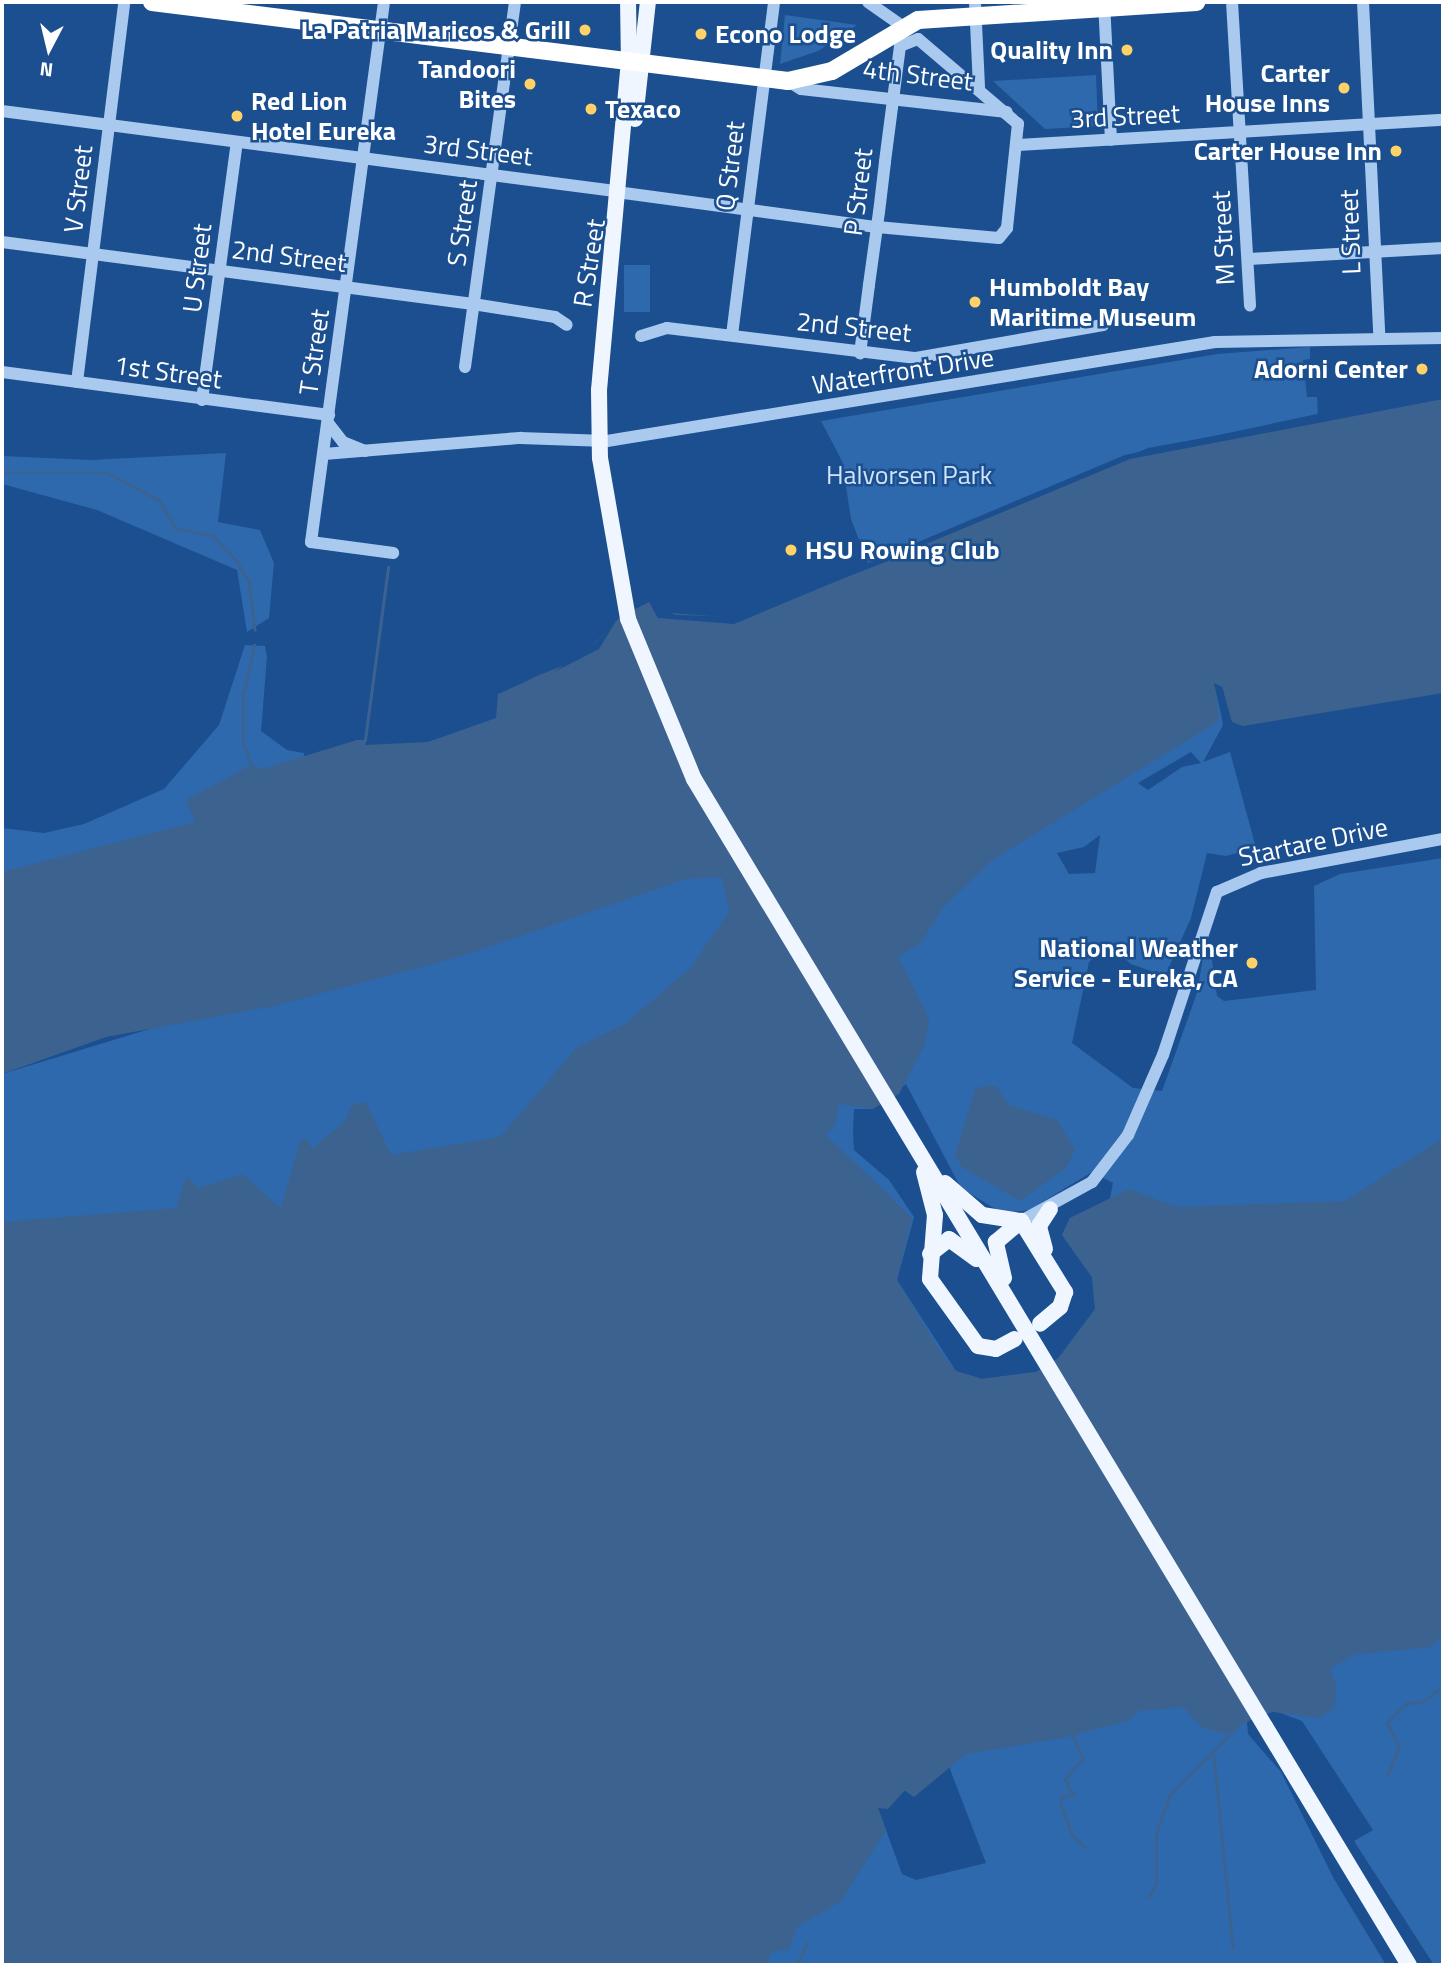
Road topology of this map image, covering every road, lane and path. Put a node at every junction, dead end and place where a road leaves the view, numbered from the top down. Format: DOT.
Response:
graph roads {
  1 [pos="124,2"];
  2 [pos="152,2"];
  3 [pos="384,2"];
  4 [pos="515,2"];
  5 [pos="628,2"];
  6 [pos="648,2"];
  7 [pos="775,2"];
  8 [pos="868,2"];
  9 [pos="1196,2"];
  10 [pos="1232,2"];
  11 [pos="1363,2"];
  12 [pos="1104,5"];
  13 [pos="254,8"];
  14 [pos="976,8"];
  15 [pos="380,30"];
  16 [pos="905,33"];
  17 [pos="509,47"];
  18 [pos="636,64"];
  19 [pos="764,80"];
  20 [pos="788,81"];
  21 [pos="979,88"];
  22 [pos="893,98"];
  23 [pos="2,111"];
  24 [pos="1008,112"];
  25 [pos="1443,120"];
  26 [pos="1369,124"];
  27 [pos="108,125"];
  28 [pos="1240,132"];
  29 [pos="1111,140"];
  30 [pos="237,142"];
  31 [pos="1018,145"];
  32 [pos="364,159"];
  33 [pos="492,175"];
  34 [pos="620,192"];
  35 [pos="747,210"];
  36 [pos="877,227"];
  37 [pos="2,242"];
  38 [pos="1443,248"];
  39 [pos="93,253"];
  40 [pos="1373,253"];
  41 [pos="1248,259"];
  42 [pos="219,270"];
  43 [pos="346,286"];
  44 [pos="474,304"];
  45 [pos="1250,304"];
  46 [pos="567,325"];
  47 [pos="1103,325"];
  48 [pos="732,335"];
  49 [pos="1379,335"];
  50 [pos="641,336"];
  51 [pos="1443,338"];
  52 [pos="859,353"];
  53 [pos="465,367"];
  54 [pos="2,372"];
  55 [pos="77,382"];
  56 [pos="202,400"];
  57 [pos="328,419"];
  58 [pos="371,452"];
  59 [pos="324,454"];
  60 [pos="393,553"];
  61 [pos="1443,839"];
  62 [pos="919,1152"];
  63 [pos="1050,1209"];
  64 [pos="1021,1221"];
  65 [pos="930,1254"];
  66 [pos="1049,1261"];
  67 [pos="996,1281"];
  68 [pos="1026,1330"];
  69 [pos="1409,1965"];
  1 -- 27 [label="street, V Street"];
  2 -- 13 [label="highway, 4th Street"];
  3 -- 15 [label="street, T Street"];
  4 -- 17 [label="street, S Street"];
  5 -- 18 [label="main road, R Street"];
  6 -- 18 [label="main road, R Street"];
  7 -- 19 [label="street, Q Street"];
  8 -- 16 [label="street"];
  9 -- 12 [label="highway, 4th Street"];
  10 -- 28 [label="street, M Street"];
  11 -- 26 [label="street, L Street"];
  12 -- 14 [label="highway, 4th Street"];
  12 -- 29 [label="street"];
  13 -- 15 [label="highway, 4th Street"];
  14 -- 16 [label="highway, 4th Street"];
  14 -- 21 [label="street"];
  15 -- 17 [label="highway, 4th Street"];
  15 -- 32 [label="street, T Street"];
  16 -- 20 [label="highway, 4th Street"];
  16 -- 21 [label="street"];
  16 -- 22 [label="street, P Street"];
  17 -- 18 [label="highway, 4th Street"];
  17 -- 33 [label="street, S Street"];
  18 -- 19 [label="highway, 4th Street"];
  18 -- 34 [label="main road, R Street"];
  19 -- 20 [label="highway, 4th Street"];
  19 -- 35 [label="street, Q Street"];
  20 -- 22 [label="street, 4th Street"];
  21 -- 24 [label="street"];
  22 -- 24 [label="street, 4th Street"];
  22 -- 36 [label="street, P Street"];
  23 -- 27 [label="street, 3rd Street"];
  24 -- 31 [label="street"];
  25 -- 26 [label="street, 3rd Street"];
  26 -- 28 [label="street, 3rd Street"];
  26 -- 40 [label="street, L Street"];
  27 -- 30 [label="street, 3rd Street"];
  27 -- 39 [label="street, V Street"];
  28 -- 29 [label="street, 3rd Street"];
  28 -- 41 [label="street, M Street"];
  29 -- 31 [label="street, 3rd Street"];
  30 -- 32 [label="street, 3rd Street"];
  30 -- 42 [label="street, U Street"];
  31 -- 36 [label="street, 3rd Street"];
  32 -- 33 [label="street, 3rd Street"];
  32 -- 43 [label="street, T Street"];
  33 -- 34 [label="street, 3rd Street"];
  33 -- 44 [label="street, S Street"];
  34 -- 35 [label="street, 3rd Street"];
  34 -- 62 [label="main road, R Street, bridge"];
  35 -- 36 [label="street, 3rd Street"];
  35 -- 48 [label="street, Q Street"];
  36 -- 52 [label="street, P Street"];
  37 -- 39 [label="street, 2nd Street"];
  38 -- 40 [label="street"];
  39 -- 42 [label="street, 2nd Street"];
  39 -- 55 [label="street, V Street"];
  40 -- 41 [label="street"];
  40 -- 49 [label="street, L Street"];
  41 -- 45 [label="street, M Street"];
  42 -- 43 [label="street, 2nd Street"];
  42 -- 56 [label="street, U Street"];
  43 -- 44 [label="street, 2nd Street"];
  43 -- 57 [label="street, T Street"];
  44 -- 46 [label="street, 2nd Street"];
  44 -- 53 [label="street, S Street"];
  47 -- 52 [label="street, 2nd Street"];
  48 -- 50 [label="street, 2nd Street"];
  48 -- 52 [label="street, 2nd Street"];
  49 -- 51 [label="street, Waterfront Drive"];
  49 -- 58 [label="street, Waterfront Drive"];
  54 -- 55 [label="street, 1st Street"];
  55 -- 56 [label="street, 1st Street"];
  56 -- 57 [label="street, 1st Street"];
  57 -- 58 [label="street"];
  57 -- 59 [label="street, T Street"];
  58 -- 59 [label="street, Waterfront Drive"];
  59 -- 60 [label="street, T Street"];
  61 -- 63 [label="street, Startare Drive"];
  62 -- 64 [label="main road"];
  62 -- 65 [label="main road"];
  62 -- 67 [label="main road"];
  63 -- 64 [label="street, Startare Drive"];
  63 -- 66 [label="main road"];
  64 -- 66 [label="main road"];
  64 -- 68 [label="main road"];
  65 -- 67 [label="main road"];
  65 -- 68 [label="main road"];
  66 -- 68 [label="main road"];
  67 -- 68 [label="main road"];
  68 -- 69 [label="main road"];
}
